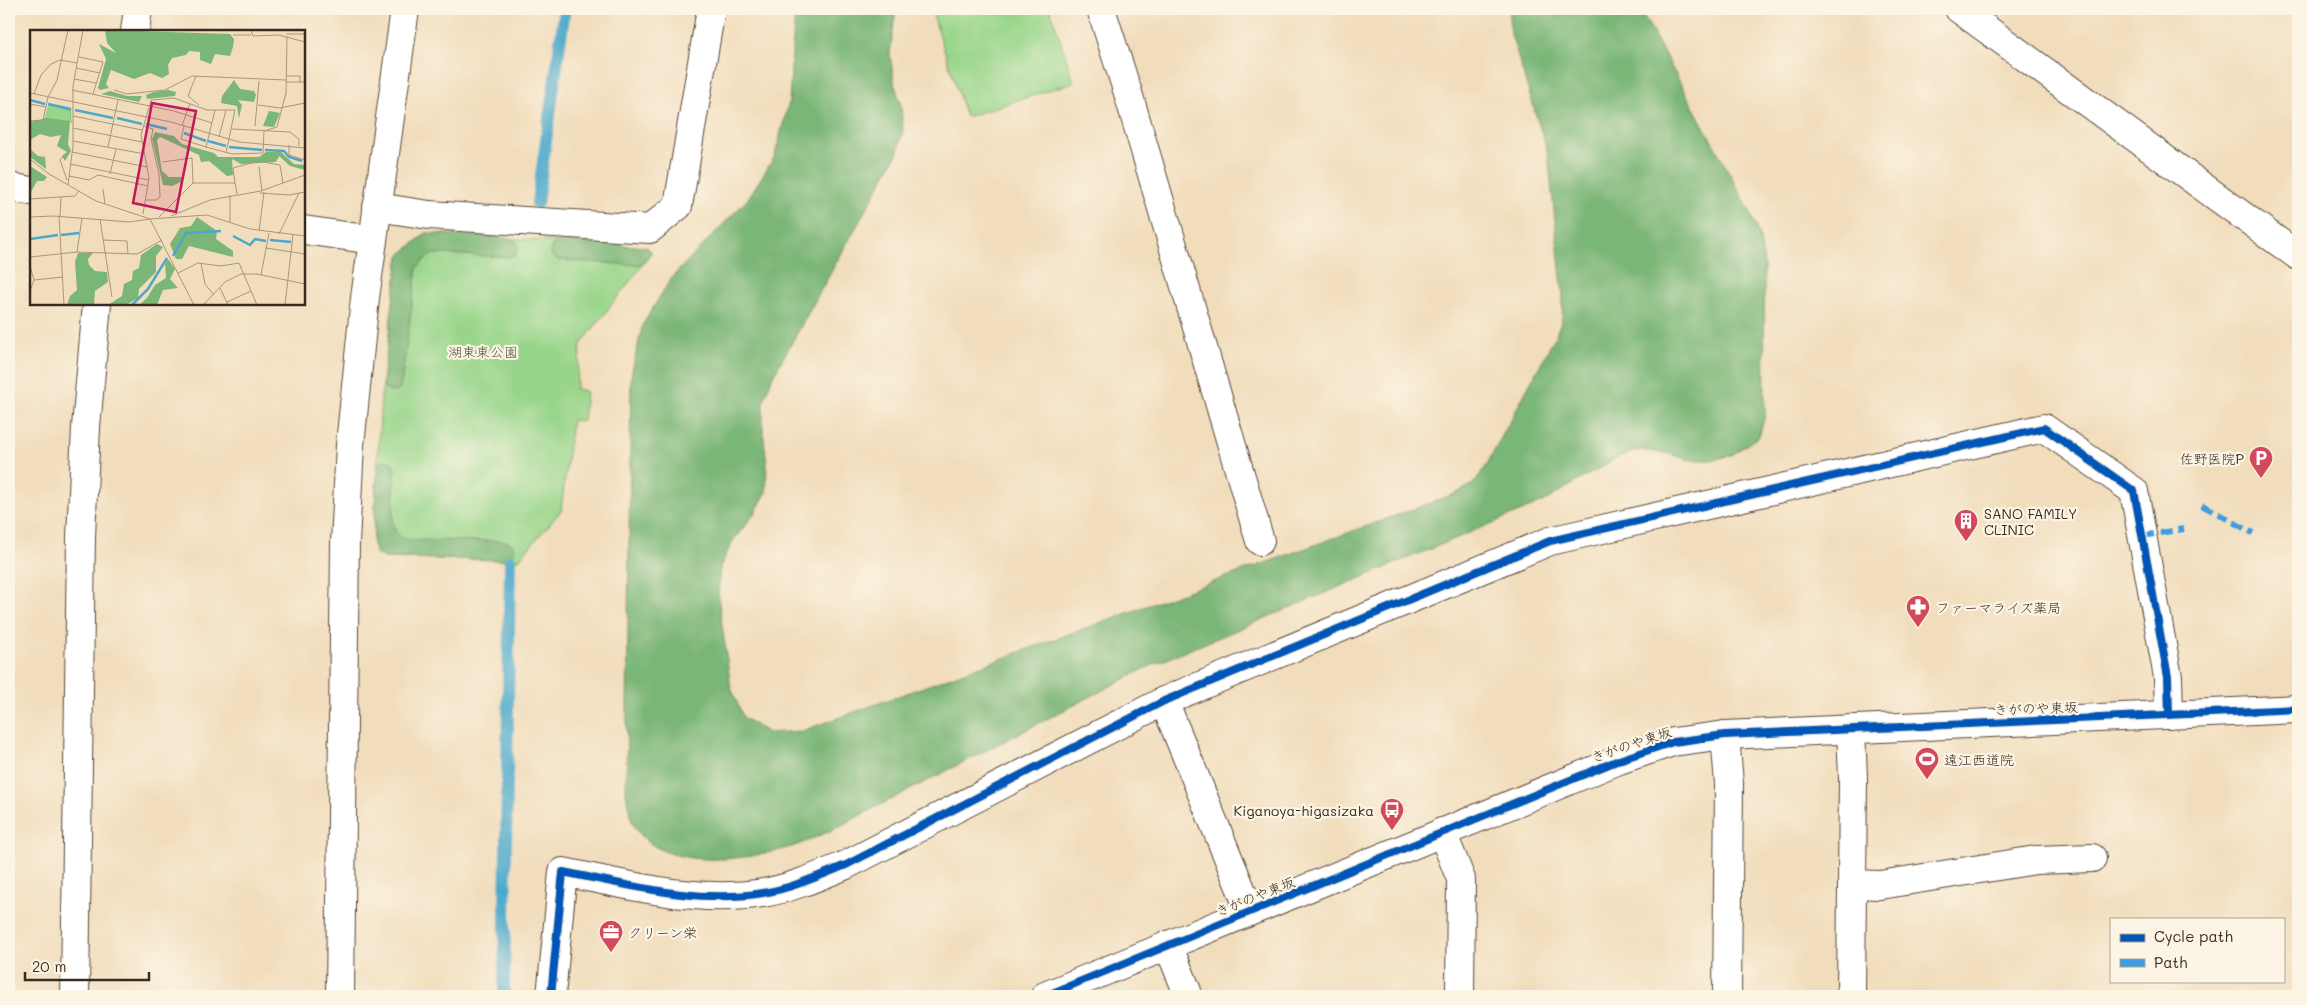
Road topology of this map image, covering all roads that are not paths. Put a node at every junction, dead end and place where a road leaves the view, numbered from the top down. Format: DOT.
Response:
graph roads {
  1 [pos="138,9"];
  2 [pos="405,9"];
  3 [pos="710,9"];
  4 [pos="1101,9"];
  5 [pos="1959,9"];
  6 [pos="135,30"];
  7 [pos="9,187"];
  8 [pos="30,191"];
  9 [pos="377,207"];
  10 [pos="305,230"];
  11 [pos="373,240"];
  12 [pos="2298,256"];
  13 [pos="97,305"];
  14 [pos="1260,541"];
  15 [pos="1164,702"];
  16 [pos="2298,709"];
  17 [pos="2169,715"];
  18 [pos="1851,729"];
  19 [pos="1725,734"];
  20 [pos="1442,832"];
  21 [pos="2092,858"];
  22 [pos="1852,884"];
  23 [pos="1250,912"];
  24 [pos="1168,945"];
  25 [pos="75,996"];
  26 [pos="340,996"];
  27 [pos="552,996"];
  28 [pos="1045,996"];
  29 [pos="1187,996"];
  30 [pos="1460,996"];
  31 [pos="1727,996"];
  32 [pos="1851,996"];
  1 -- 6 [label="street"];
  2 -- 9 [label="street"];
  3 -- 9 [label="street"];
  4 -- 14 [label="street"];
  5 -- 12 [label="street"];
  7 -- 8 [label="street"];
  9 -- 11 [label="street"];
  10 -- 11 [label="street"];
  11 -- 26 [label="street"];
  13 -- 25 [label="street"];
  15 -- 17 [label="street"];
  15 -- 23 [label="street"];
  15 -- 27 [label="street"];
  16 -- 17 [label="street, きがのや東坂"];
  17 -- 18 [label="street, きがのや東坂"];
  18 -- 19 [label="street, きがのや東坂"];
  18 -- 22 [label="street"];
  19 -- 20 [label="street, きがのや東坂"];
  19 -- 31 [label="street"];
  20 -- 23 [label="street, きがのや東坂"];
  20 -- 30 [label="street"];
  21 -- 22 [label="street"];
  22 -- 32 [label="street"];
  23 -- 24 [label="street, きがのや東坂"];
  24 -- 28 [label="street, きがのや東坂"];
  24 -- 29 [label="street"];
}
